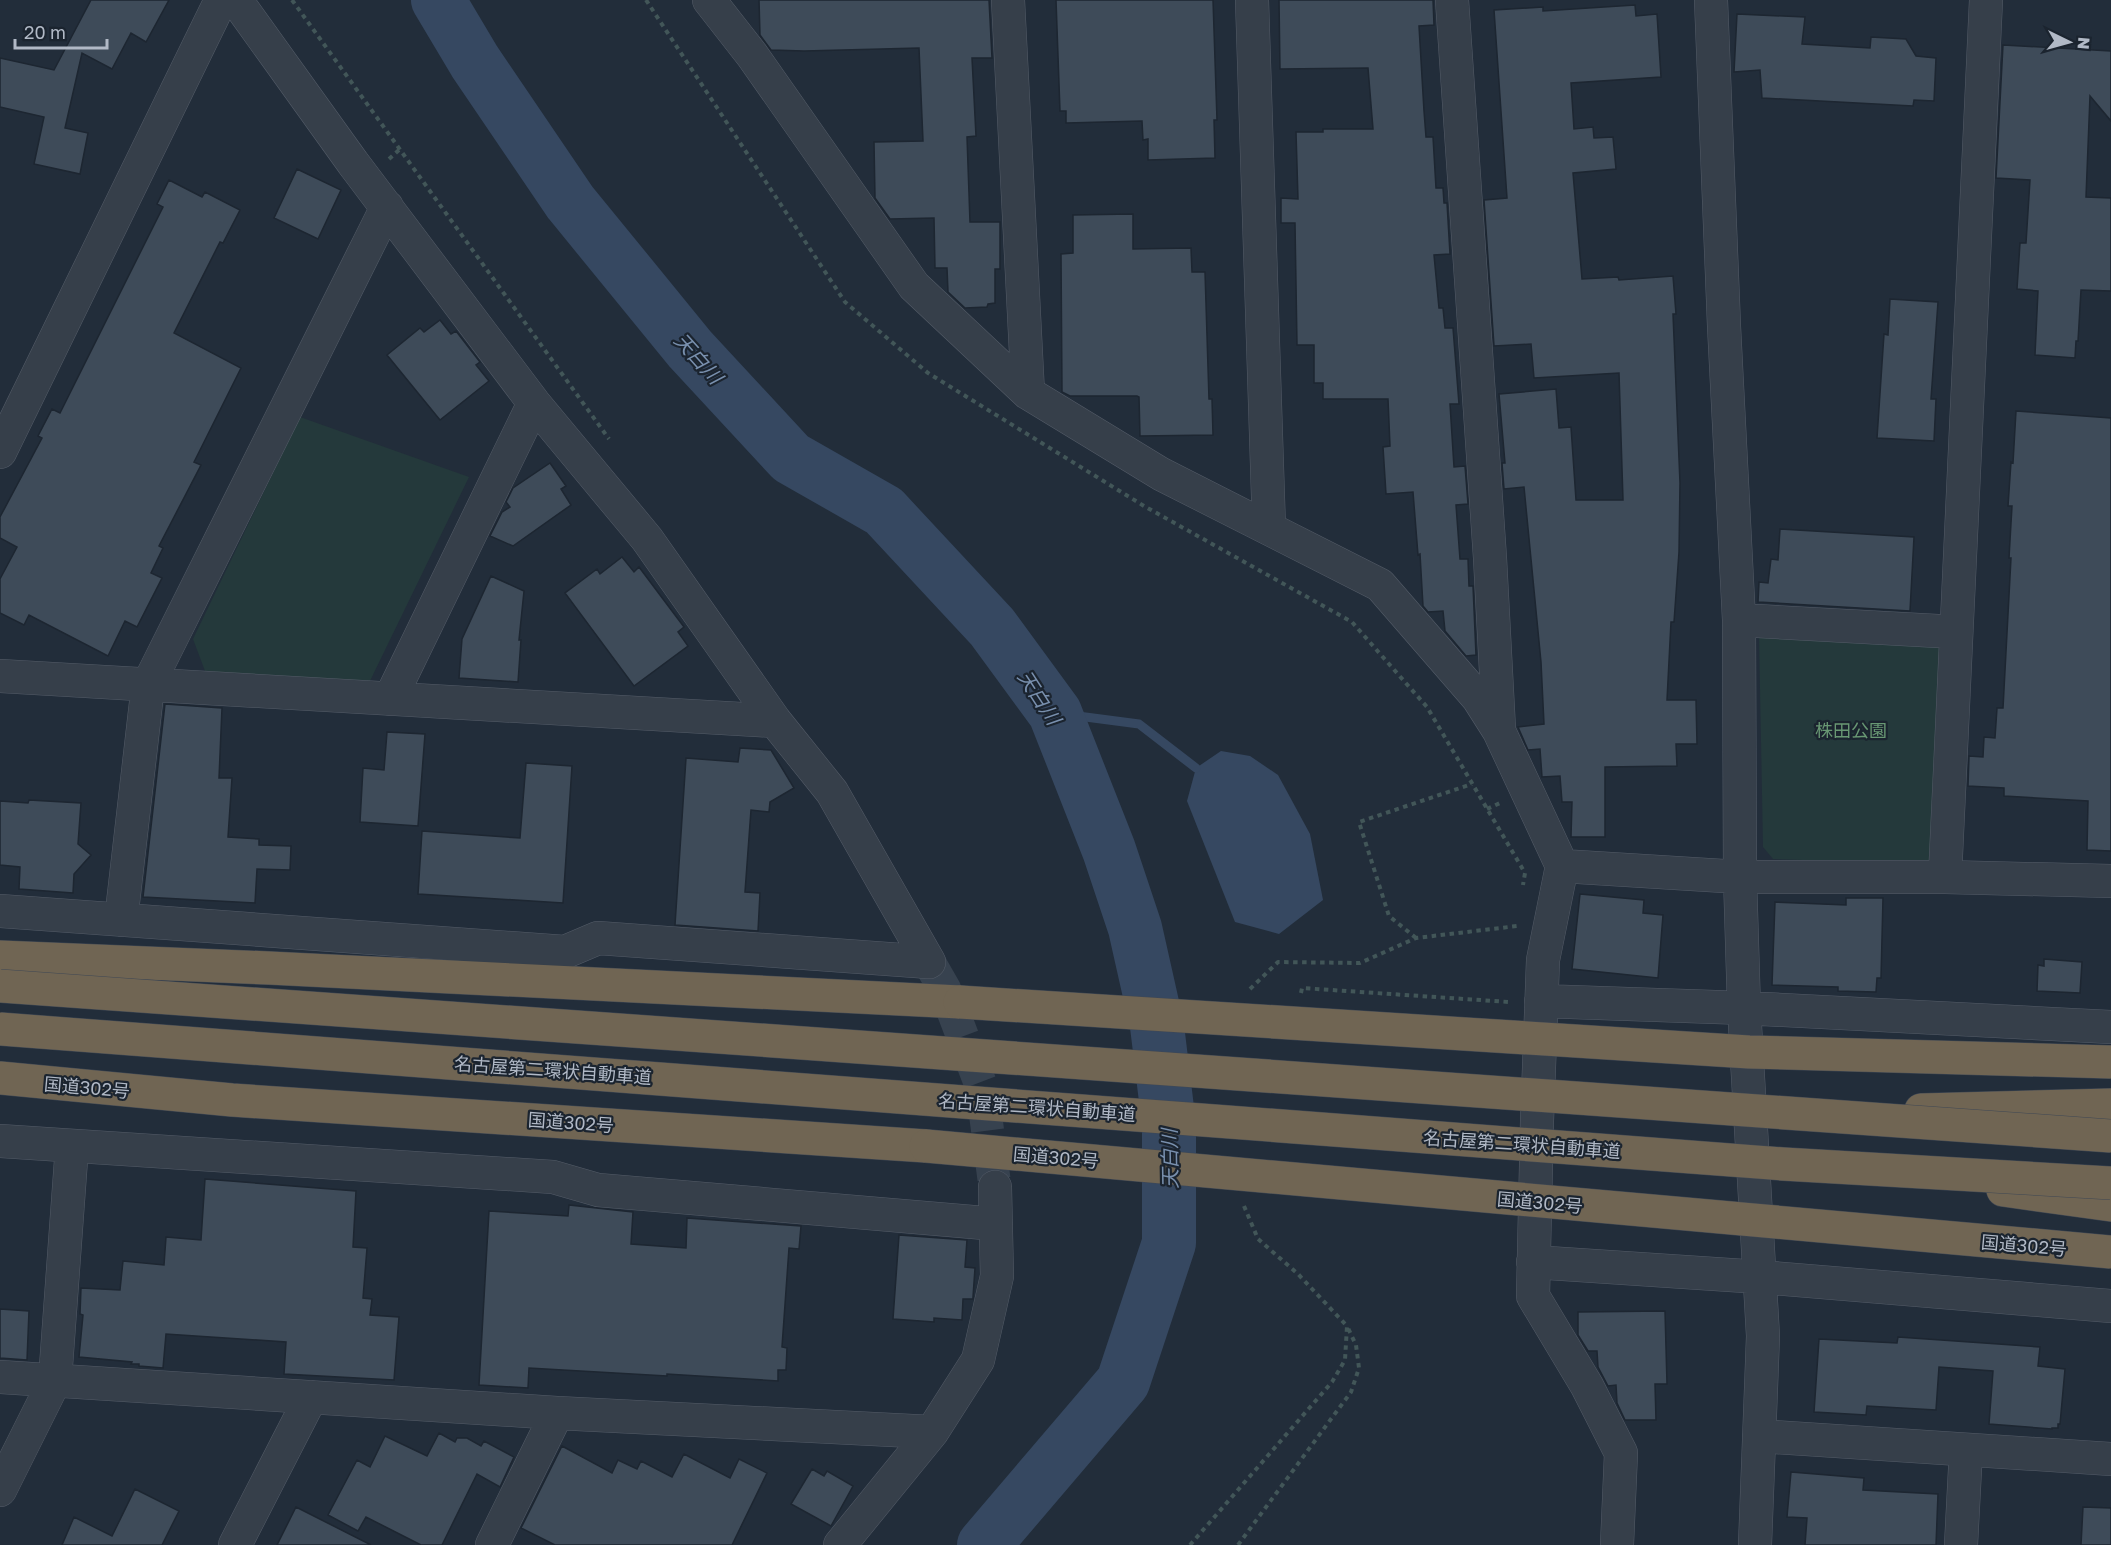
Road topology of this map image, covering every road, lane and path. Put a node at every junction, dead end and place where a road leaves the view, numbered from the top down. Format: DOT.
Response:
graph roads {
  1 [pos="221,0"];
  2 [pos="236,0"];
  3 [pos="709,0"];
  4 [pos="1008,0"];
  5 [pos="1252,0"];
  6 [pos="1452,0"];
  7 [pos="1711,0"];
  8 [pos="1986,0"];
  9 [pos="387,207"];
  10 [pos="1028,393"];
  11 [pos="534,403"];
  12 [pos="0,452"];
  13 [pos="1269,528"];
  14 [pos="1739,620"];
  15 [pos="1956,632"];
  16 [pos="0,676"];
  17 [pos="148,685"];
  18 [pos="390,699"];
  19 [pos="775,721"];
  20 [pos="1499,731"];
  21 [pos="1472,784"];
  22 [pos="1562,866"];
  23 [pos="1740,877"];
  24 [pos="1945,877"];
  25 [pos="2111,881"];
  26 [pos="0,911"];
  27 [pos="121,920"];
  28 [pos="1416,938"];
  29 [pos="0,957"];
  30 [pos="0,986"];
  31 [pos="1541,1001"];
  32 [pos="1744,1008"];
  33 [pos="2111,1028"];
  34 [pos="0,1029"];
  35 [pos="2111,1062"];
  36 [pos="0,1078"];
  37 [pos="2111,1106"];
  38 [pos="1802,1114"];
  39 [pos="2111,1136"];
  40 [pos="0,1141"];
  41 [pos="72,1146"];
  42 [pos="1839,1167"];
  43 [pos="2111,1183"];
  44 [pos="995,1187"];
  45 [pos="2111,1205"];
  46 [pos="996,1224"];
  47 [pos="2111,1252"];
  48 [pos="1533,1262"];
  49 [pos="1760,1277"];
  50 [pos="2111,1306"];
  51 [pos="0,1377"];
  52 [pos="55,1380"];
  53 [pos="311,1396"];
  54 [pos="557,1413"];
  55 [pos="932,1432"];
  56 [pos="1759,1436"];
  57 [pos="1965,1450"];
  58 [pos="2111,1459"];
  59 [pos="0,1490"];
  60 [pos="235,1545"];
  61 [pos="492,1545"];
  62 [pos="840,1545"];
  63 [pos="1190,1545"];
  64 [pos="1238,1545"];
  65 [pos="1617,1545"];
  66 [pos="1755,1545"];
  67 [pos="1961,1545"];
  1 -- 12 [label="street"];
  2 -- 9 [label="street"];
  3 -- 10 [label="street"];
  4 -- 10 [label="street"];
  5 -- 13 [label="street"];
  6 -- 20 [label="street"];
  7 -- 14 [label="street"];
  8 -- 15 [label="street"];
  9 -- 11 [label="street"];
  9 -- 17 [label="street"];
  10 -- 13 [label="street"];
  11 -- 18 [label="street"];
  11 -- 19 [label="street"];
  13 -- 20 [label="street"];
  14 -- 15 [label="street"];
  14 -- 23 [label="street"];
  15 -- 24 [label="street"];
  16 -- 17 [label="street"];
  17 -- 18 [label="street"];
  17 -- 27 [label="street"];
  18 -- 19 [label="street"];
  19 -- 27 [label="street"];
  20 -- 22 [label="street"];
  21 -- 28 [label="path"];
  22 -- 23 [label="street"];
  22 -- 31 [label="street"];
  23 -- 24 [label="street"];
  23 -- 32 [label="street"];
  24 -- 25 [label="street"];
  26 -- 27 [label="street"];
  29 -- 35 [label="highway, bridge"];
  30 -- 38 [label="highway, bridge"];
  31 -- 32 [label="street"];
  31 -- 48 [label="street"];
  32 -- 33 [label="street"];
  32 -- 49 [label="street"];
  34 -- 42 [label="highway, 名古屋第二環状自動車道, bridge"];
  36 -- 47 [label="highway, 国道302号, bridge"];
  37 -- 38 [label="highway, bridge"];
  38 -- 39 [label="highway, bridge"];
  40 -- 41 [label="street"];
  41 -- 46 [label="street"];
  41 -- 52 [label="street"];
  42 -- 43 [label="highway, 名古屋第二環状自動車道, bridge"];
  42 -- 45 [label="highway, bridge"];
  44 -- 46 [label="street"];
  46 -- 55 [label="street"];
  48 -- 49 [label="street"];
  48 -- 65 [label="street"];
  49 -- 50 [label="street"];
  49 -- 56 [label="street"];
  51 -- 52 [label="street"];
  52 -- 53 [label="street"];
  52 -- 59 [label="street"];
  53 -- 54 [label="street"];
  53 -- 60 [label="street"];
  54 -- 55 [label="street"];
  54 -- 61 [label="street"];
  55 -- 62 [label="street"];
  56 -- 57 [label="street"];
  56 -- 66 [label="street"];
  57 -- 58 [label="street"];
  57 -- 67 [label="street"];
  63 -- 64 [label="path"];
}
